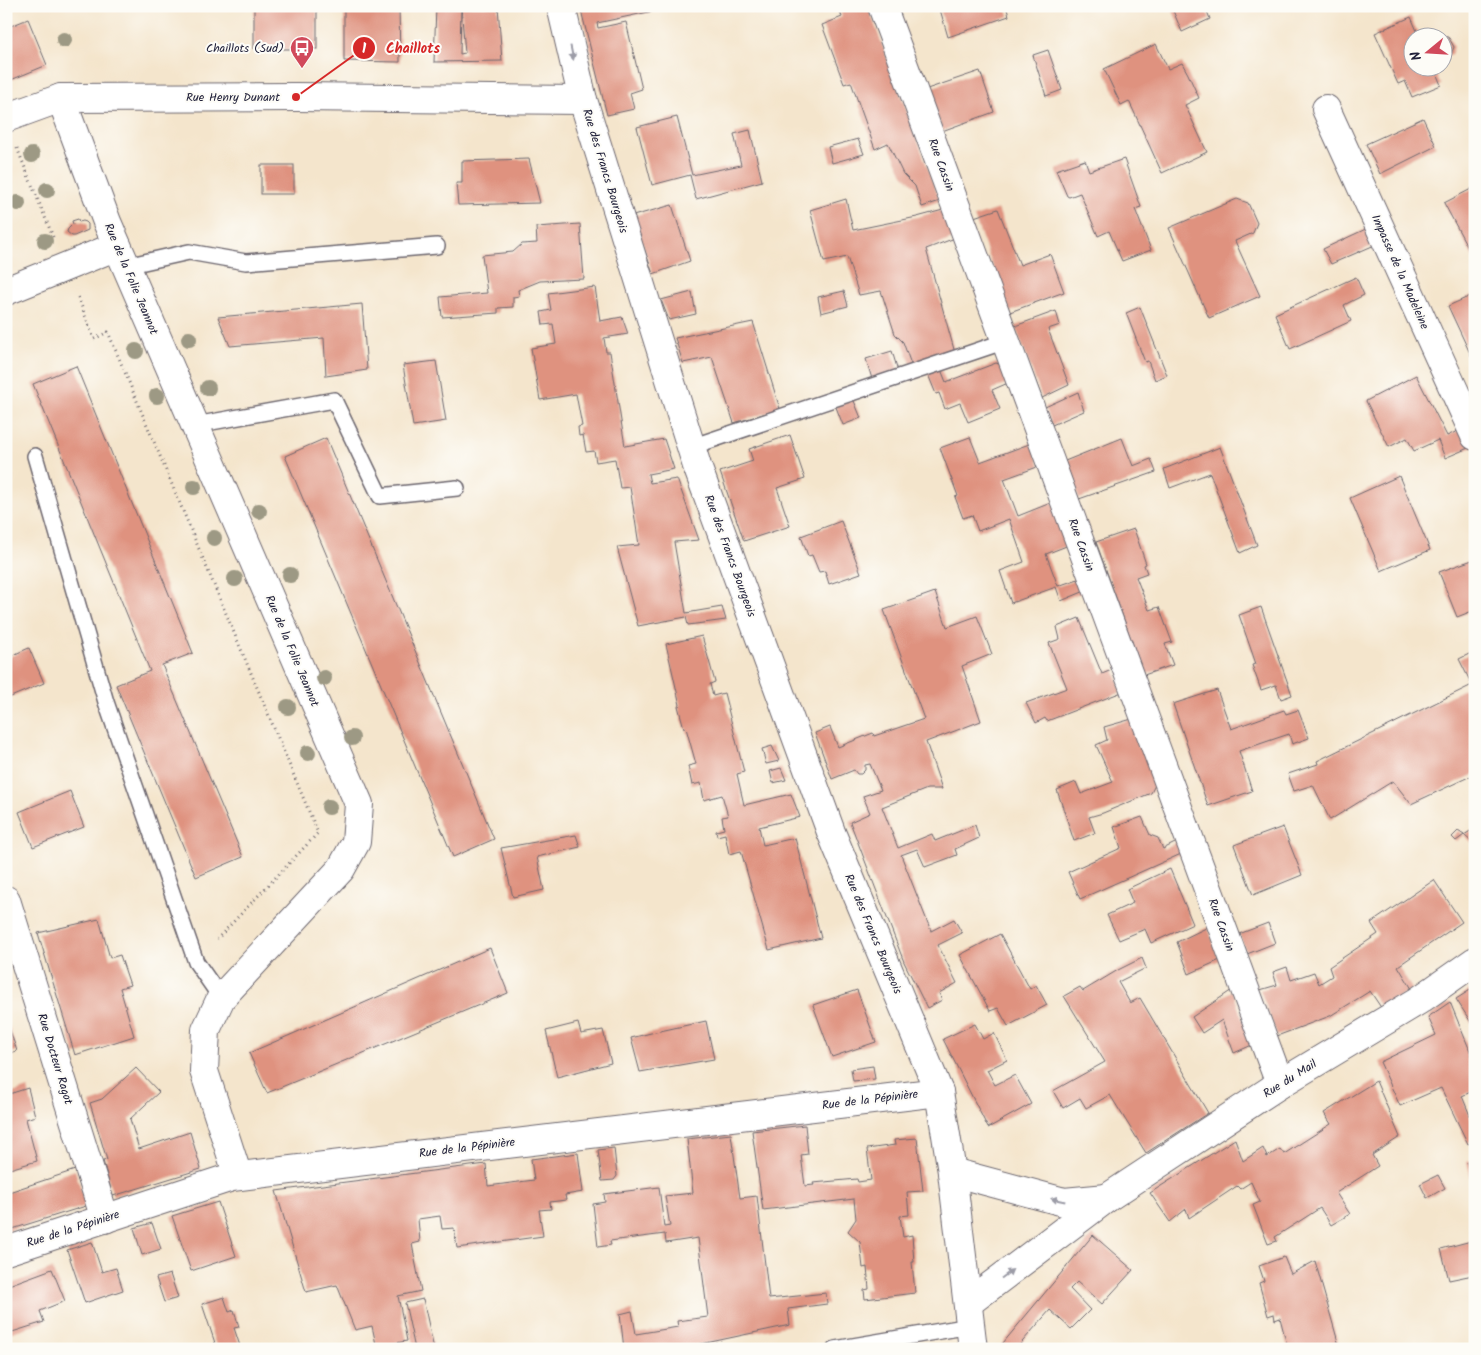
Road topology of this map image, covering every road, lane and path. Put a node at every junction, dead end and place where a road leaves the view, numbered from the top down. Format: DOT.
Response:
graph roads {
  1 [pos="561,6"];
  2 [pos="882,6"];
  3 [pos="61,98"];
  4 [pos="583,100"];
  5 [pos="1326,109"];
  6 [pos="10,130"];
  7 [pos="55,241"];
  8 [pos="436,246"];
  9 [pos="121,256"];
  10 [pos="6,291"];
  11 [pos="77,296"];
  12 [pos="1006,341"];
  13 [pos="195,425"];
  14 [pos="1475,436"];
  15 [pos="691,447"];
  16 [pos="35,456"];
  17 [pos="457,488"];
  18 [pos="6,900"];
  19 [pos="196,962"];
  20 [pos="1475,962"];
  21 [pos="221,998"];
  22 [pos="1280,1084"];
  23 [pos="939,1092"];
  24 [pos="952,1172"];
  25 [pos="238,1176"];
  26 [pos="1107,1198"];
  27 [pos="104,1219"];
  28 [pos="6,1252"];
  29 [pos="970,1326"];
  30 [pos="835,1349"];
  1 -- 4 [label="street, Rue des Francs Bourgeois, one-way"];
  2 -- 12 [label="street, Rue Cassin"];
  3 -- 4 [label="street, Rue Henry Dunant"];
  3 -- 6 [label="street, Rue Henry Dunant"];
  3 -- 9 [label="street, Rue de la Folie Jeannot"];
  4 -- 15 [label="street, Rue des Francs Bourgeois"];
  5 -- 14 [label="street, Impasse de la Madeleine"];
  6 -- 7 [label="path"];
  8 -- 9 [label="lane"];
  9 -- 10 [label="street"];
  9 -- 13 [label="street, Rue de la Folie Jeannot"];
  11 -- 19 [label="path"];
  12 -- 15 [label="lane"];
  12 -- 22 [label="street, Rue Cassin"];
  13 -- 17 [label="lane"];
  13 -- 21 [label="street, Rue de la Folie Jeannot"];
  15 -- 23 [label="street, Rue des Francs Bourgeois"];
  16 -- 19 [label="lane"];
  18 -- 27 [label="street, Rue Docteur Ragot"];
  19 -- 21 [label="lane"];
  20 -- 22 [label="street, Rue du Mail"];
  21 -- 25 [label="street, Rue de la Folie Jeannot"];
  22 -- 26 [label="street, Rue du Mail"];
  23 -- 24 [label="street"];
  23 -- 25 [label="street, Rue de la Pépinière"];
  26 -- 24 [label="street, Rue du Mail, one-way"];
  24 -- 29 [label="street"];
  25 -- 27 [label="street, Rue de la Pépinière"];
  29 -- 26 [label="street, Rue du Mail, one-way"];
  27 -- 28 [label="street, Rue de la Pépinière"];
  29 -- 30 [label="lane"];
}
